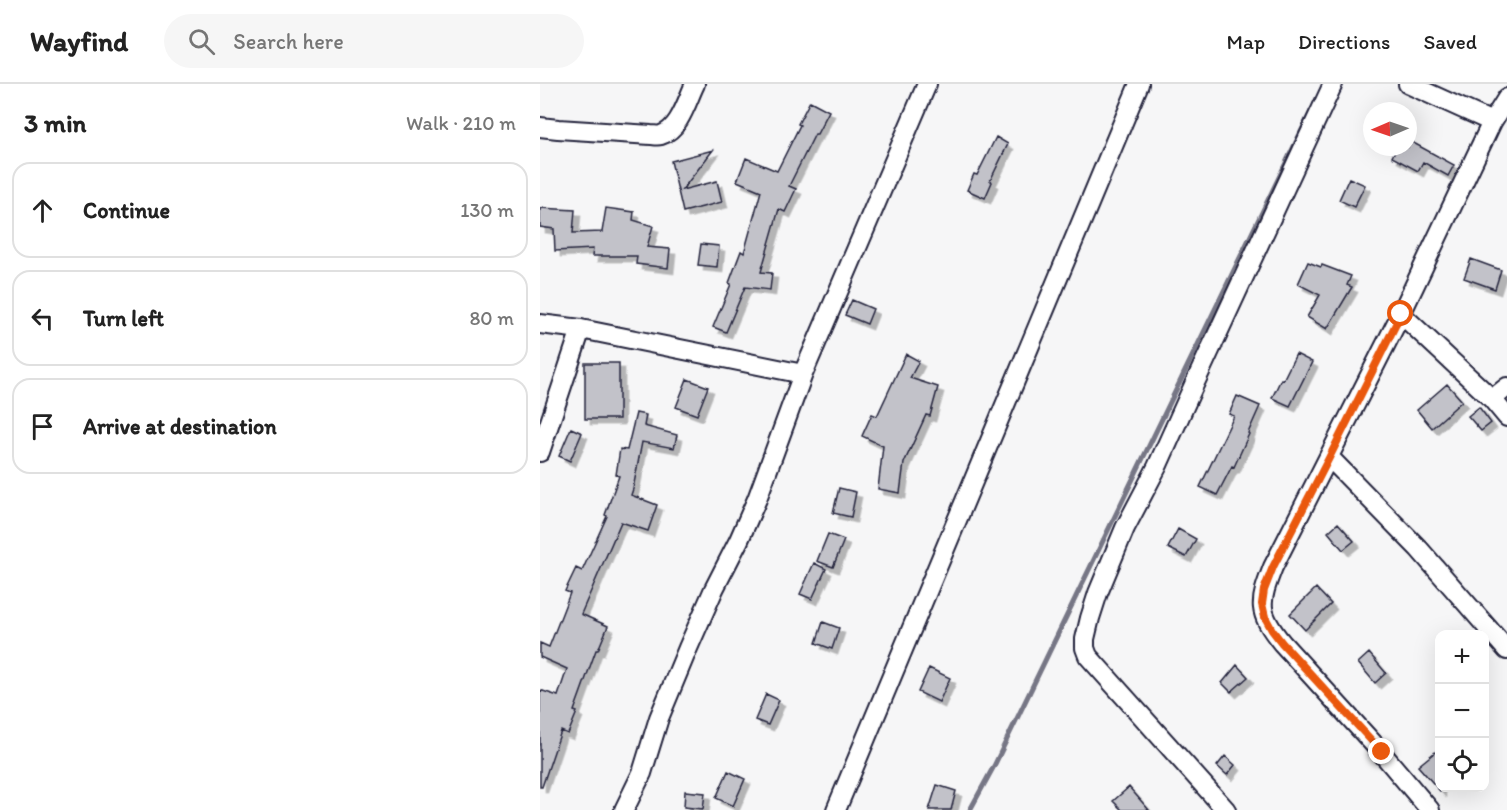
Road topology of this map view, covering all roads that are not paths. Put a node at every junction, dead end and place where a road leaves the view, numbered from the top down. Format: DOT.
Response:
graph roads {
  1 [pos="695,84"];
  2 [pos="927,84"];
  3 [pos="1139,84"];
  4 [pos="1333,84"];
  5 [pos="1408,84"];
  6 [pos="1507,98"];
  7 [pos="1492,122"];
  8 [pos="540,127"];
  9 [pos="1401,314"];
  10 [pos="540,324"];
  11 [pos="581,329"];
  12 [pos="803,374"];
  13 [pos="1507,387"];
  14 [pos="1491,399"];
  15 [pos="1507,417"];
  16 [pos="540,452"];
  17 [pos="1329,458"];
  18 [pos="1507,650"];
  19 [pos="624,810"];
  20 [pos="836,810"];
  21 [pos="1226,810"];
  22 [pos="1431,810"];
  1 -- 8 [label="street"];
  2 -- 12 [label="street"];
  3 -- 20 [label="street"];
  4 -- 21 [label="street"];
  5 -- 7 [label="street"];
  6 -- 7 [label="street"];
  7 -- 9 [label="street"];
  9 -- 14 [label="street"];
  9 -- 17 [label="street"];
  10 -- 11 [label="street"];
  11 -- 12 [label="street"];
  11 -- 16 [label="street"];
  12 -- 19 [label="street"];
  13 -- 14 [label="street"];
  14 -- 15 [label="street"];
  17 -- 18 [label="street"];
  17 -- 22 [label="street"];
}
